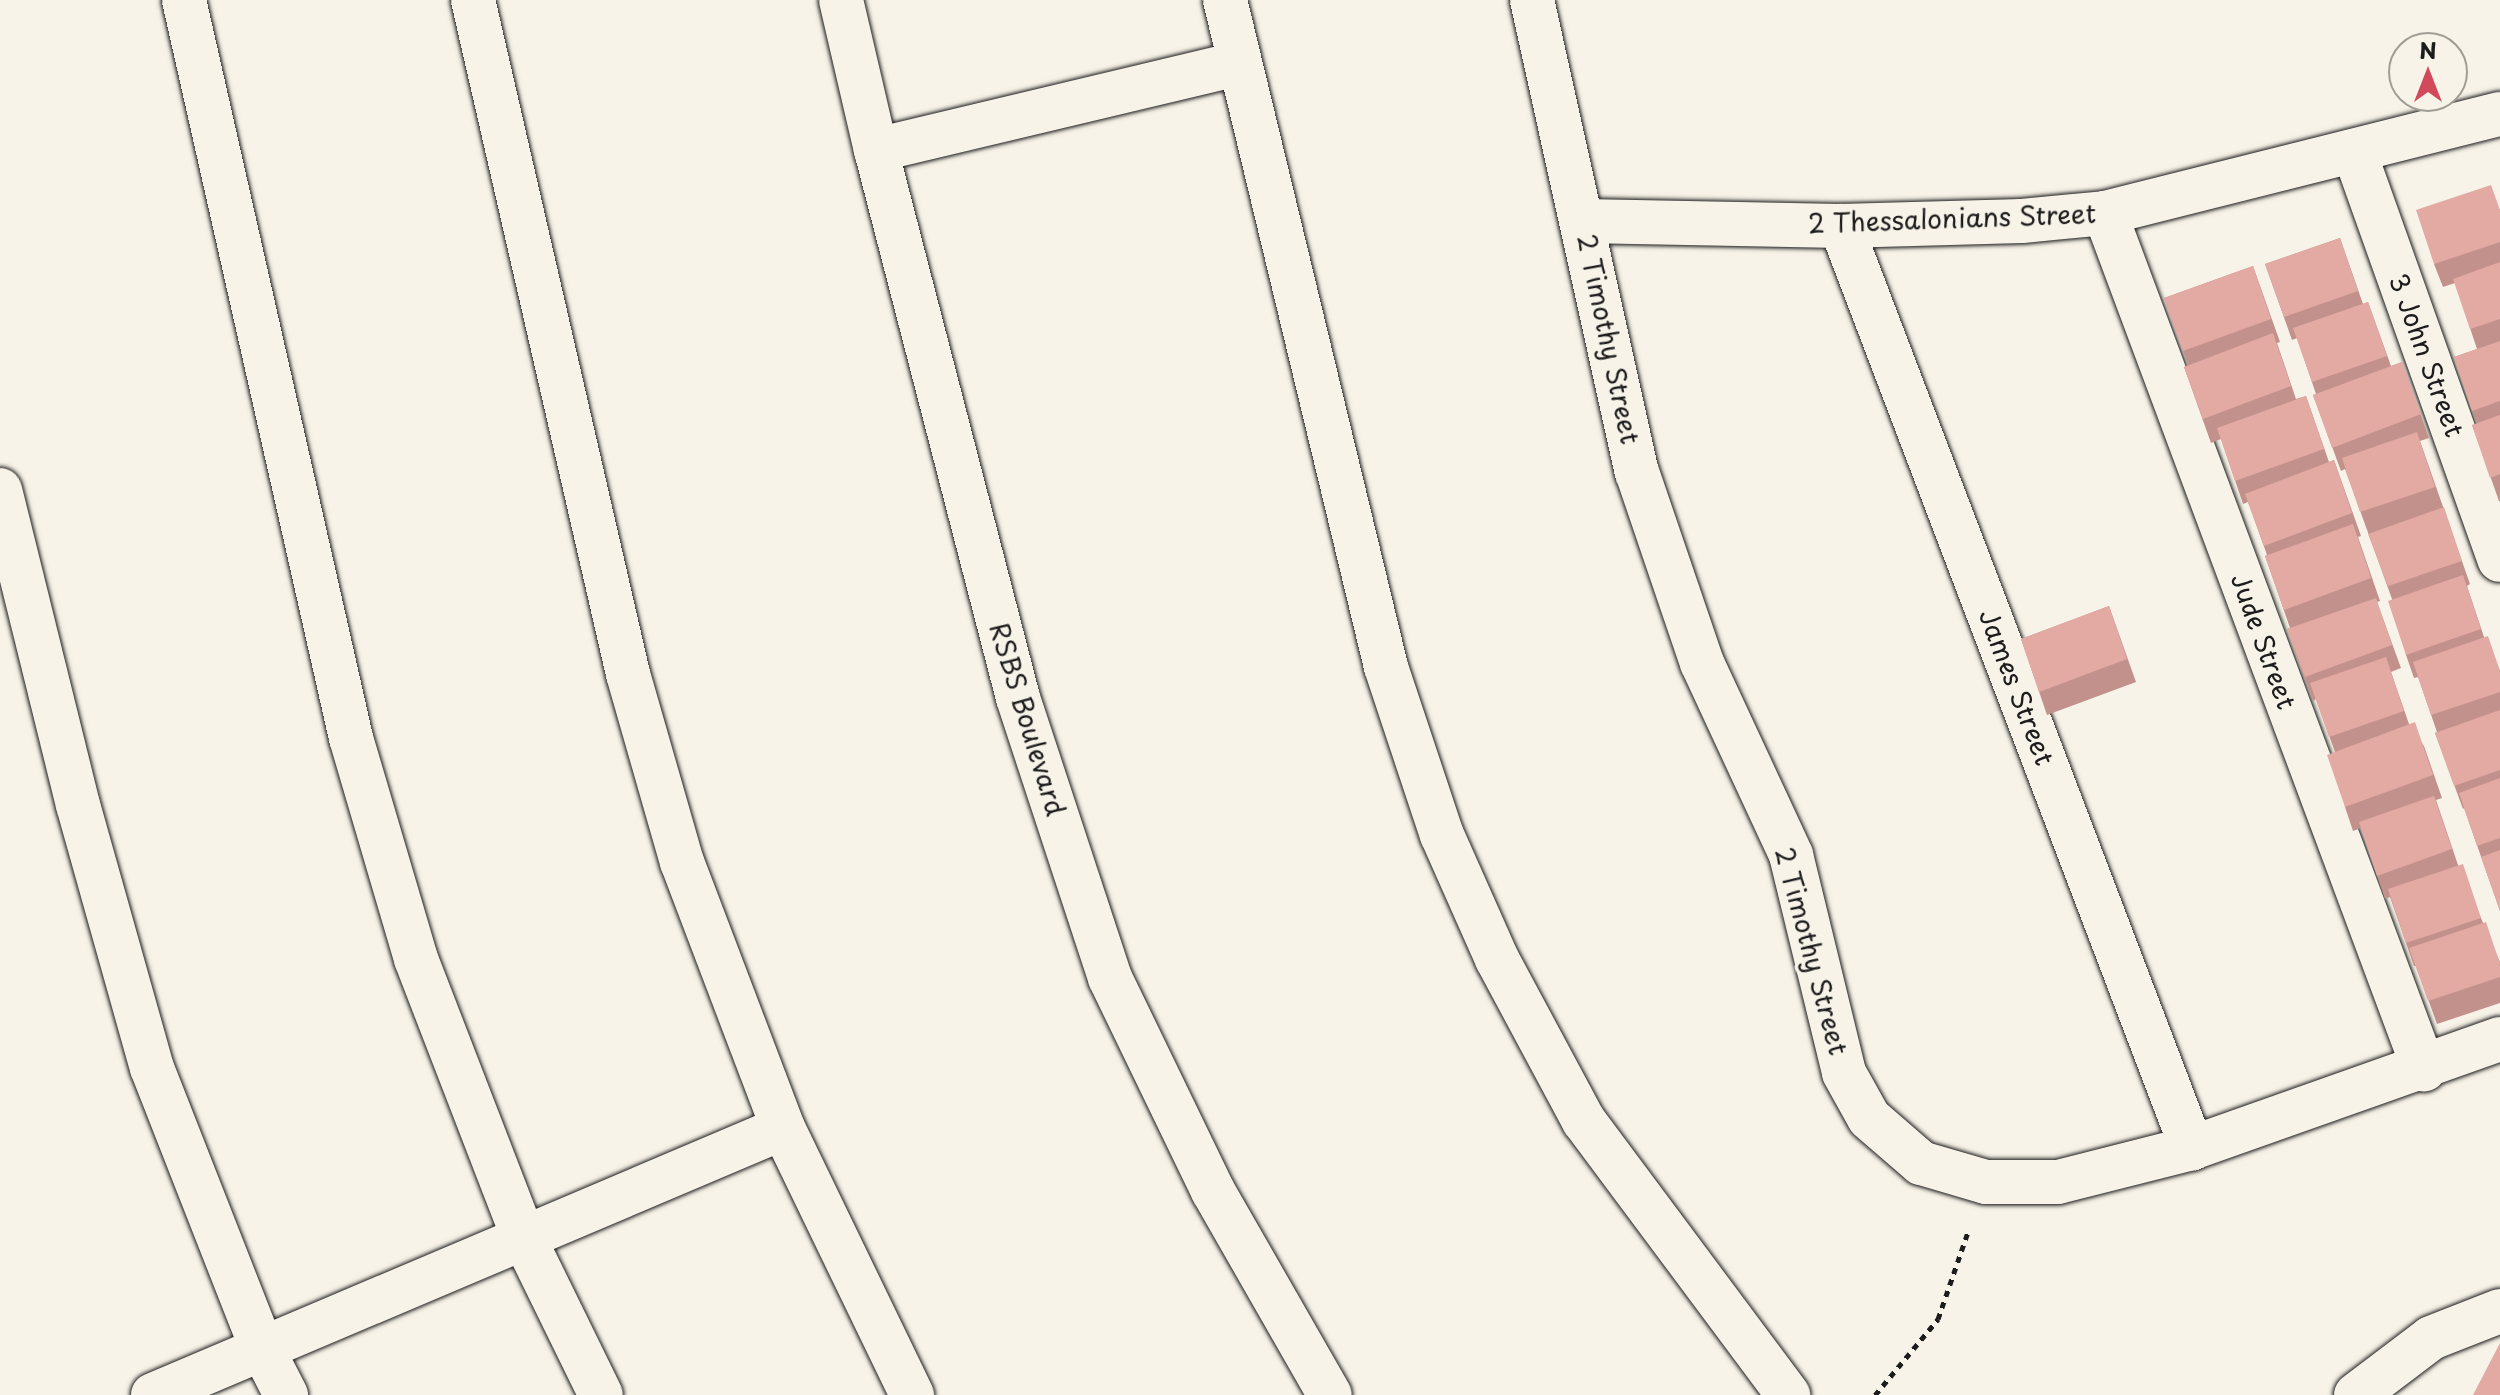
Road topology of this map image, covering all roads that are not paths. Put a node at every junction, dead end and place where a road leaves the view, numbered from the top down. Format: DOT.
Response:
graph roads {
  1 [pos="184,0"];
  2 [pos="473,0"];
  3 [pos="841,0"];
  4 [pos="1225,0"];
  5 [pos="1532,0"];
  6 [pos="1240,63"];
  7 [pos="2500,114"];
  8 [pos="876,150"];
  9 [pos="2354,151"];
  10 [pos="2105,213"];
  11 [pos="1583,221"];
  12 [pos="1841,226"];
  13 [pos="0,490"];
  14 [pos="2500,560"];
  15 [pos="2500,1039"];
  16 [pos="2424,1069"];
  17 [pos="783,1128"];
  18 [pos="2192,1148"];
  19 [pos="523,1236"];
  20 [pos="2500,1311"];
  21 [pos="262,1348"];
  22 [pos="153,1395"];
  23 [pos="286,1395"];
  24 [pos="601,1395"];
  25 [pos="912,1395"];
  26 [pos="1330,1395"];
  27 [pos="1788,1395"];
  28 [pos="2356,1395"];
  1 -- 19 [label="street"];
  2 -- 17 [label="street"];
  3 -- 8 [label="street, RSBS Boulevard"];
  4 -- 6 [label="street"];
  5 -- 11 [label="street, 2 Timothy Street"];
  6 -- 8 [label="street"];
  6 -- 27 [label="street"];
  7 -- 9 [label="street, 2 Thessalonians Street"];
  8 -- 26 [label="street, RSBS Boulevard"];
  9 -- 10 [label="street, 2 Thessalonians Street"];
  9 -- 14 [label="street, 3 John Street"];
  10 -- 12 [label="street, 2 Thessalonians Street"];
  10 -- 16 [label="street, Jude Street"];
  11 -- 12 [label="street, 2 Thessalonians Street"];
  11 -- 18 [label="street, 2 Timothy Street"];
  12 -- 18 [label="street, James Street"];
  13 -- 21 [label="street"];
  15 -- 16 [label="street, 2 Timothy Street"];
  16 -- 18 [label="street, 2 Timothy Street"];
  17 -- 19 [label="street"];
  17 -- 25 [label="street"];
  19 -- 21 [label="street"];
  19 -- 24 [label="street"];
  20 -- 28 [label="street"];
  21 -- 22 [label="street"];
  21 -- 23 [label="street"];
}
